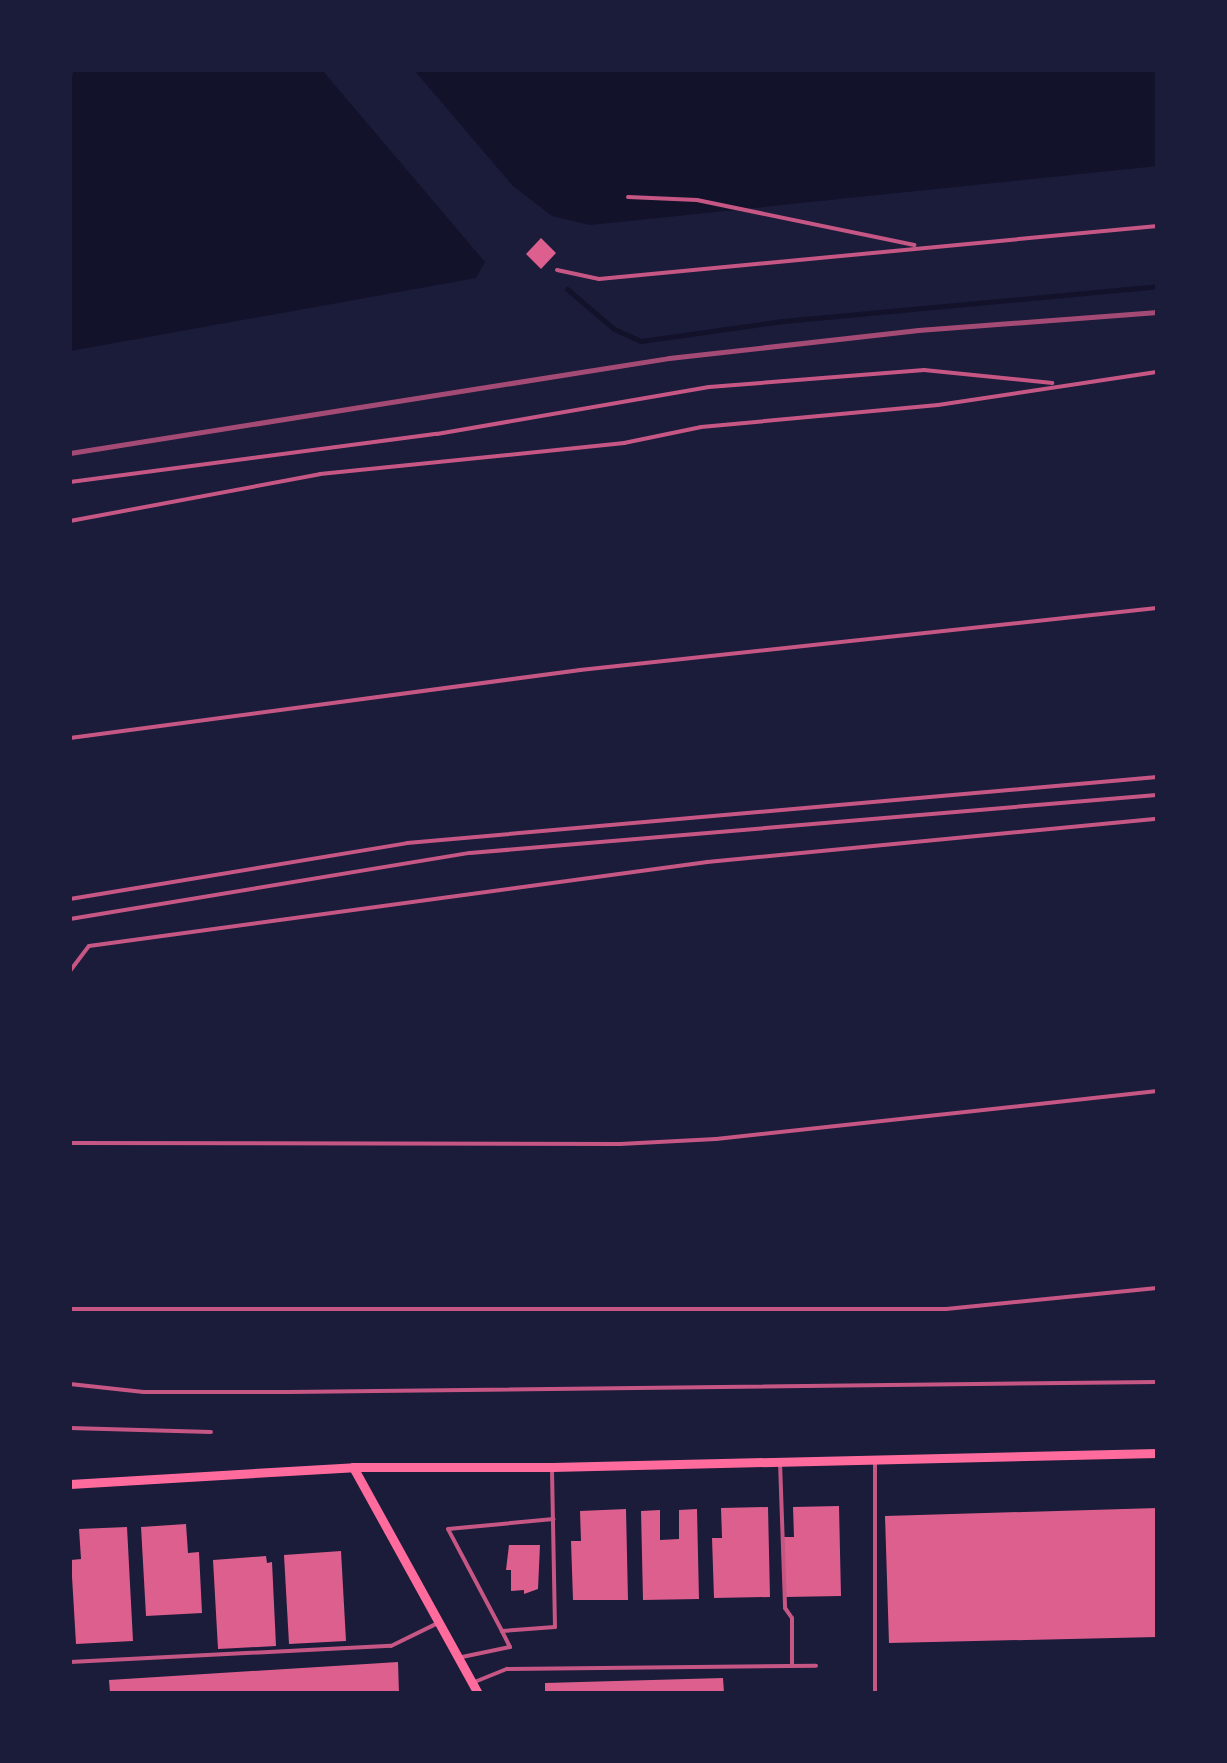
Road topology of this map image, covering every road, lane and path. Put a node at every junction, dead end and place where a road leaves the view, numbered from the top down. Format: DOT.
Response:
graph roads {
  1 [pos="628,197"];
  2 [pos="1157,226"];
  3 [pos="919,246"];
  4 [pos="558,270"];
  5 [pos="1157,372"];
  6 [pos="1061,384"];
  7 [pos="70,482"];
  8 [pos="70,521"];
  9 [pos="1157,608"];
  10 [pos="70,738"];
  11 [pos="1157,776"];
  12 [pos="1157,795"];
  13 [pos="1157,820"];
  14 [pos="70,899"];
  15 [pos="70,919"];
  16 [pos="70,971"];
  17 [pos="1157,1091"];
  18 [pos="70,1143"];
  19 [pos="1157,1288"];
  20 [pos="70,1309"];
  21 [pos="1157,1382"];
  22 [pos="70,1384"];
  23 [pos="70,1428"];
  24 [pos="212,1432"];
  25 [pos="1157,1453"];
  26 [pos="875,1460"];
  27 [pos="780,1462"];
  28 [pos="353,1467"];
  29 [pos="552,1467"];
  30 [pos="70,1484"];
  31 [pos="554,1519"];
  32 [pos="438,1623"];
  33 [pos="502,1631"];
  34 [pos="458,1658"];
  35 [pos="70,1662"];
  36 [pos="792,1666"];
  37 [pos="816,1666"];
  38 [pos="475,1688"];
  39 [pos="875,1693"];
  1 -- 3 [label="lane"];
  2 -- 3 [label="lane"];
  3 -- 4 [label="lane"];
  5 -- 6 [label="lane"];
  6 -- 7 [label="lane"];
  6 -- 8 [label="lane"];
  9 -- 10 [label="lane"];
  11 -- 14 [label="lane"];
  12 -- 15 [label="lane"];
  13 -- 16 [label="lane"];
  17 -- 18 [label="lane"];
  19 -- 20 [label="lane"];
  21 -- 22 [label="lane"];
  23 -- 24 [label="lane"];
  25 -- 26 [label="main road"];
  26 -- 27 [label="main road"];
  26 -- 39 [label="lane"];
  27 -- 29 [label="main road"];
  27 -- 36 [label="lane"];
  28 -- 29 [label="main road"];
  28 -- 30 [label="main road"];
  28 -- 32 [label="main road"];
  29 -- 31 [label="lane"];
  31 -- 33 [label="lane"];
  31 -- 33 [label="lane"];
  32 -- 34 [label="main road"];
  32 -- 35 [label="lane"];
  33 -- 34 [label="lane"];
  34 -- 38 [label="main road"];
  36 -- 37 [label="lane"];
  36 -- 38 [label="lane"];
}
